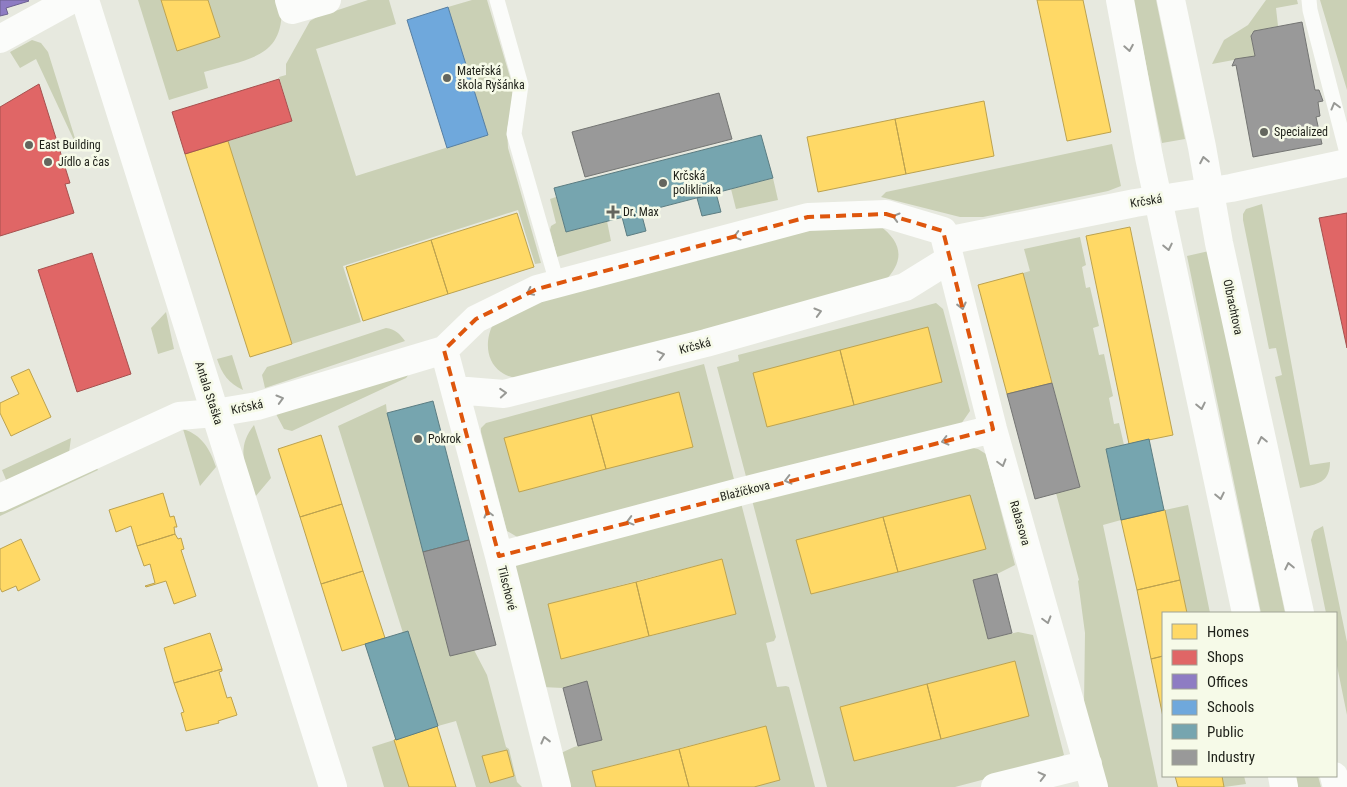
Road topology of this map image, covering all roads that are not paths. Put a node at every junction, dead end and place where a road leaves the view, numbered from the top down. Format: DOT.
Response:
graph roads {
  1 [pos="71,0"];
  2 [pos="85,0"];
  3 [pos="289,0"];
  4 [pos="327,0"];
  5 [pos="496,0"];
  6 [pos="1120,0"];
  7 [pos="1171,0"];
  8 [pos="1309,0"];
  9 [pos="0,39"];
  10 [pos="1347,153"];
  11 [pos="1347,163"];
  12 [pos="1210,191"];
  13 [pos="1158,200"];
  14 [pos="948,250"];
  15 [pos="557,283"];
  16 [pos="444,350"];
  17 [pos="455,390"];
  18 [pos="216,413"];
  19 [pos="993,429"];
  20 [pos="0,498"];
  21 [pos="499,556"];
  22 [pos="1246,612"];
  23 [pos="1300,612"];
  24 [pos="1091,776"];
  25 [pos="333,787"];
  26 [pos="557,787"];
  27 [pos="995,787"];
  1 -- 9 [label="street"];
  2 -- 18 [label="street, Antala Staška"];
  3 -- 4 [label="street"];
  5 -- 15 [label="lane"];
  6 -- 13 [label="street, one-way"];
  12 -- 7 [label="street, Olbrachtova, one-way"];
  10 -- 8 [label="lane, one-way"];
  11 -- 12 [label="street, Krčská"];
  12 -- 13 [label="street, Krčská"];
  23 -- 12 [label="street, Olbrachtova, one-way"];
  13 -- 14 [label="street, Krčská"];
  13 -- 22 [label="street, one-way"];
  14 -- 15 [label="street, Krčská, one-way"];
  17 -- 14 [label="street, Krčská, one-way"];
  14 -- 19 [label="street, Rabasova, one-way"];
  15 -- 16 [label="street, Krčská, one-way"];
  16 -- 17 [label="street"];
  18 -- 16 [label="street, Krčská, one-way"];
  21 -- 17 [label="street, Tilschové, one-way"];
  18 -- 20 [label="street, Krčská"];
  18 -- 25 [label="street, Antala Staška"];
  19 -- 21 [label="street, Blažíčkova, one-way"];
  19 -- 24 [label="street, Rabasova, one-way"];
  26 -- 21 [label="street, Tilschové, one-way"];
  27 -- 24 [label="street, one-way"];
}
